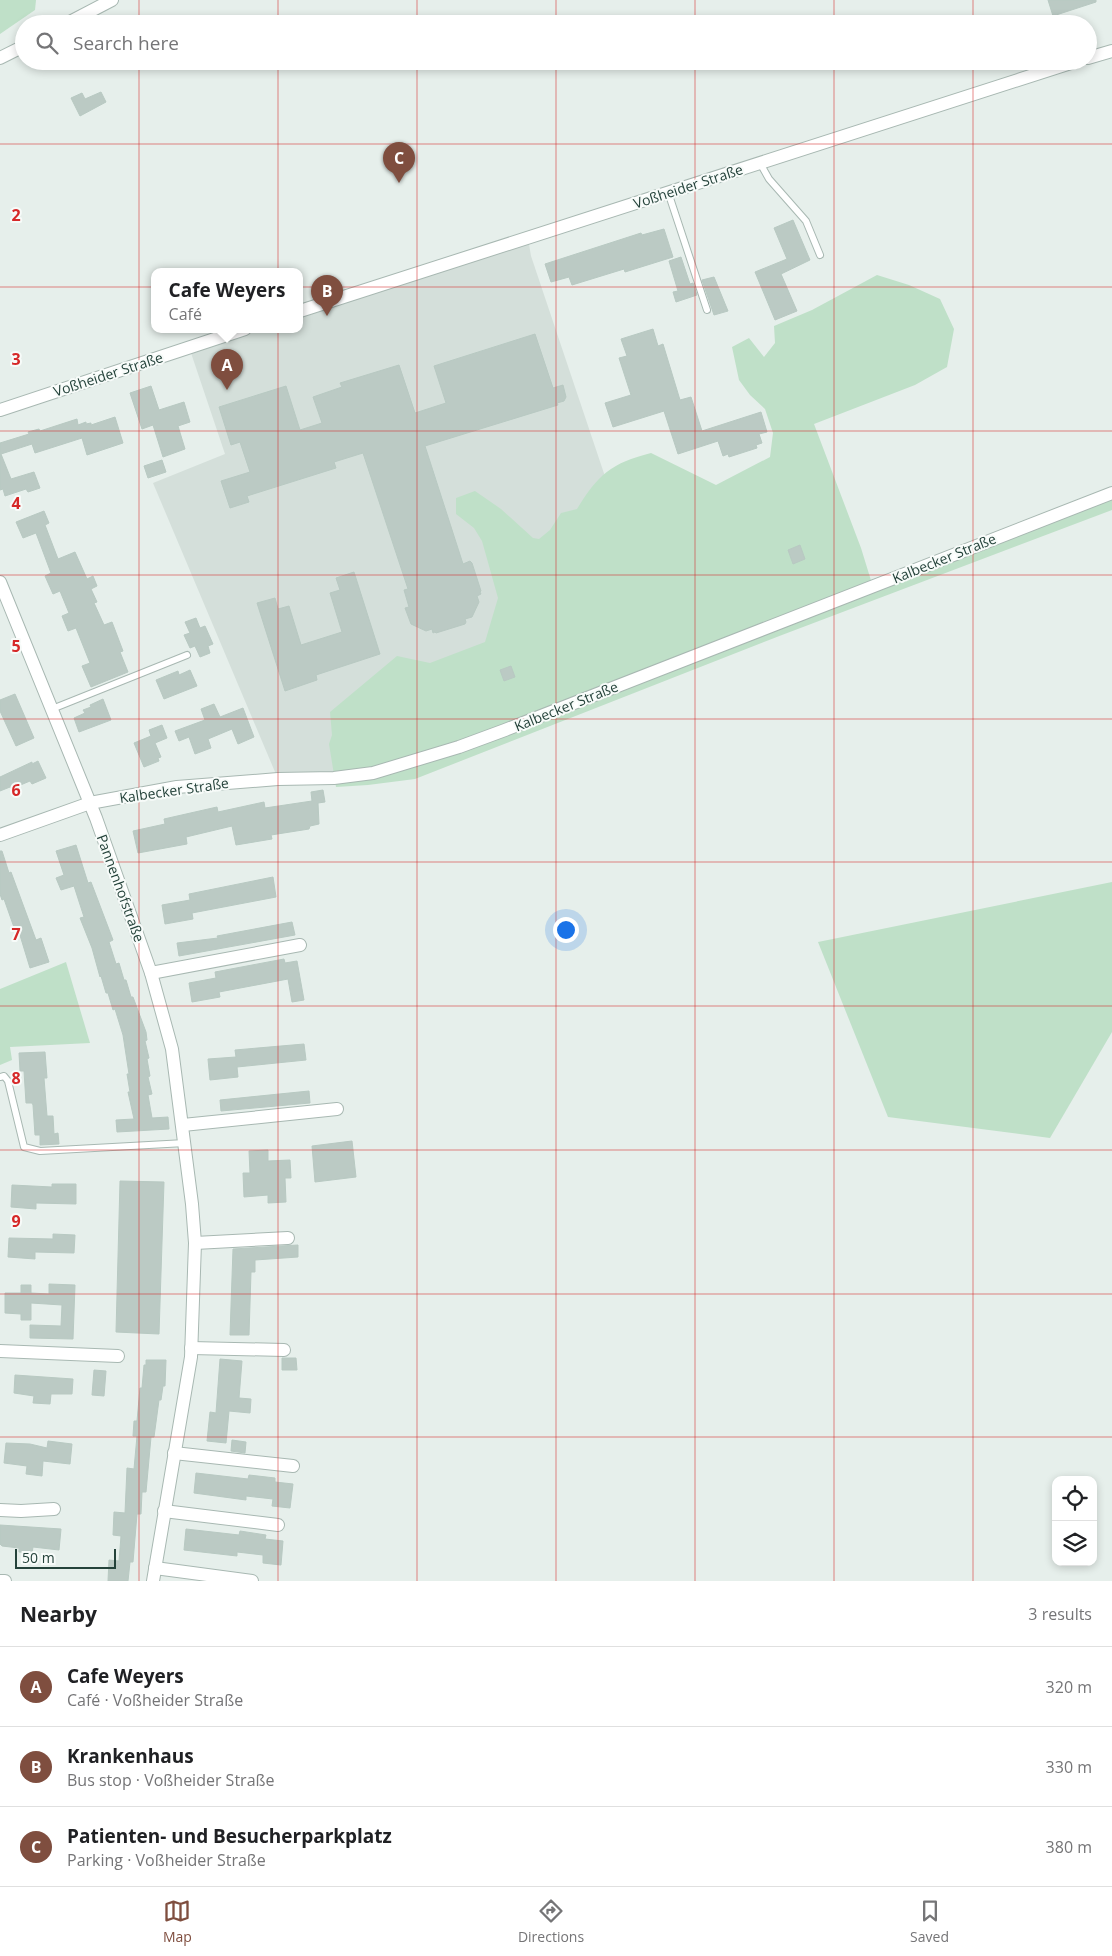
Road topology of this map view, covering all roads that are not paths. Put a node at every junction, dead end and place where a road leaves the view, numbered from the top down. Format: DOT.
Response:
graph roads {
  1 [pos="112,0"];
  2 [pos="83,15"];
  3 [pos="15,50"];
  4 [pos="1112,51"];
  5 [pos="1097,55"];
  6 [pos="0,58"];
  7 [pos="1049,70"];
  8 [pos="760,163"];
  9 [pos="668,192"];
  10 [pos="820,255"];
  11 [pos="303,310"];
  12 [pos="706,310"];
  13 [pos="233,333"];
  14 [pos="0,410"];
  15 [pos="1112,493"];
  16 [pos="0,582"];
  17 [pos="187,656"];
  18 [pos="52,709"];
  19 [pos="90,803"];
  20 [pos="0,835"];
  21 [pos="300,944"];
  22 [pos="151,973"];
  23 [pos="0,1077"];
  24 [pos="337,1109"];
  25 [pos="183,1125"];
  26 [pos="185,1143"];
  27 [pos="288,1238"];
  28 [pos="194,1243"];
  29 [pos="191,1348"];
  30 [pos="284,1350"];
  31 [pos="0,1351"];
  32 [pos="118,1356"];
  33 [pos="174,1453"];
  34 [pos="293,1466"];
  35 [pos="54,1509"];
  36 [pos="0,1510"];
  37 [pos="164,1512"];
  38 [pos="278,1525"];
  39 [pos="155,1568"];
  40 [pos="0,1581"];
  41 [pos="5,1581"];
  42 [pos="152,1581"];
  43 [pos="252,1581"];
  1 -- 2 [label="street"];
  3 -- 6 [label="street"];
  4 -- 5 [label="street"];
  7 -- 8 [label="street, Voßheider Straße"];
  8 -- 9 [label="street, Voßheider Straße"];
  8 -- 10 [label="lane"];
  9 -- 11 [label="street, Voßheider Straße"];
  9 -- 12 [label="lane"];
  13 -- 14 [label="street, Voßheider Straße"];
  15 -- 19 [label="street, Kalbecker Straße"];
  16 -- 18 [label="street, Pannenhofstraße"];
  17 -- 18 [label="lane"];
  18 -- 19 [label="street, Pannenhofstraße"];
  19 -- 20 [label="street, Kalbecker Straße"];
  19 -- 22 [label="street, Pannenhofstraße"];
  21 -- 22 [label="street"];
  22 -- 25 [label="street, Pannenhofstraße"];
  23 -- 26 [label="lane"];
  24 -- 25 [label="street"];
  25 -- 26 [label="street, Pannenhofstraße"];
  26 -- 28 [label="street, Pannenhofstraße"];
  27 -- 28 [label="street"];
  28 -- 29 [label="street, Pannenhofstraße"];
  29 -- 30 [label="street"];
  29 -- 33 [label="street, Pannenhofstraße"];
  31 -- 32 [label="street"];
  33 -- 34 [label="street"];
  33 -- 37 [label="street, Pannenhofstraße"];
  35 -- 36 [label="street"];
  37 -- 38 [label="street"];
  37 -- 39 [label="street, Pannenhofstraße"];
  39 -- 42 [label="street, Pannenhofstraße"];
  39 -- 43 [label="street"];
  40 -- 41 [label="street"];
}
